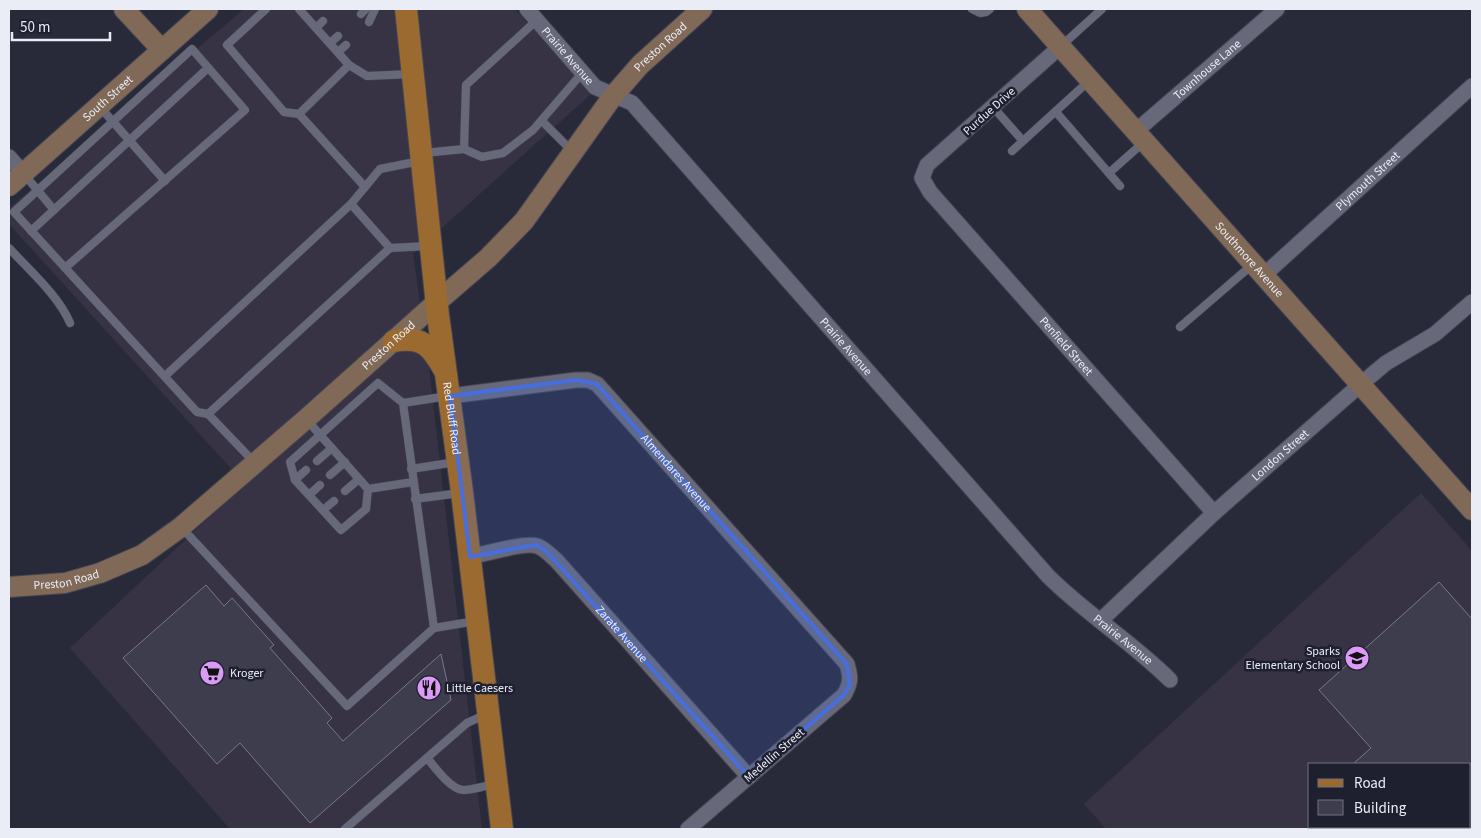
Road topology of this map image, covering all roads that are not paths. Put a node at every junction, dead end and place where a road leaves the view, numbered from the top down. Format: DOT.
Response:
graph roads {
  1 [pos="124,9"];
  2 [pos="208,9"];
  3 [pos="266,9"];
  4 [pos="375,9"];
  5 [pos="406,9"];
  6 [pos="702,9"];
  7 [pos="972,9"];
  8 [pos="990,9"];
  9 [pos="1027,9"];
  10 [pos="1102,9"];
  11 [pos="1277,9"];
  12 [pos="302,10"];
  13 [pos="532,14"];
  14 [pos="323,21"];
  15 [pos="369,22"];
  16 [pos="316,28"];
  17 [pos="338,36"];
  18 [pos="330,43"];
  19 [pos="346,45"];
  20 [pos="1061,46"];
  21 [pos="338,52"];
  22 [pos="168,57"];
  23 [pos="349,65"];
  24 [pos="208,68"];
  25 [pos="583,72"];
  26 [pos="414,74"];
  27 [pos="1091,80"];
  28 [pos="1472,86"];
  29 [pos="613,96"];
  30 [pos="99,106"];
  31 [pos="993,107"];
  32 [pos="1056,112"];
  33 [pos="299,114"];
  34 [pos="542,120"];
  35 [pos="112,122"];
  36 [pos="1140,136"];
  37 [pos="130,140"];
  38 [pos="1023,141"];
  39 [pos="464,150"];
  40 [pos="1012,151"];
  41 [pos="573,152"];
  42 [pos="422,156"];
  43 [pos="9,157"];
  44 [pos="1109,173"];
  45 [pos="922,178"];
  46 [pos="16,180"];
  47 [pos="164,181"];
  48 [pos="1120,186"];
  49 [pos="365,187"];
  50 [pos="38,190"];
  51 [pos="351,204"];
  52 [pos="54,210"];
  53 [pos="11,214"];
  54 [pos="31,231"];
  55 [pos="431,245"];
  56 [pos="9,248"];
  57 [pos="390,248"];
  58 [pos="65,268"];
  59 [pos="1258,269"];
  60 [pos="437,302"];
  61 [pos="1472,302"];
  62 [pos="70,323"];
  63 [pos="1180,327"];
  64 [pos="394,341"];
  65 [pos="362,370"];
  66 [pos="446,372"];
  67 [pos="164,376"];
  68 [pos="378,383"];
  69 [pos="1361,384"];
  70 [pos="450,396"];
  71 [pos="403,403"];
  72 [pos="208,414"];
  73 [pos="306,420"];
  74 [pos="321,435"];
  75 [pos="332,448"];
  76 [pos="317,461"];
  77 [pos="345,462"];
  78 [pos="458,462"];
  79 [pos="255,463"];
  80 [pos="411,469"];
  81 [pos="306,470"];
  82 [pos="330,475"];
  83 [pos="359,479"];
  84 [pos="295,480"];
  85 [pos="413,482"];
  86 [pos="320,485"];
  87 [pos="368,489"];
  88 [pos="345,491"];
  89 [pos="462,492"];
  90 [pos="308,495"];
  91 [pos="415,499"];
  92 [pos="334,501"];
  93 [pos="323,510"];
  94 [pos="1472,510"];
  95 [pos="1214,512"];
  96 [pos="181,527"];
  97 [pos="470,556"];
  98 [pos="9,587"];
  99 [pos="478,621"];
  100 [pos="1100,621"];
  101 [pos="434,628"];
  102 [pos="851,675"];
  103 [pos="1170,680"];
  104 [pos="488,713"];
  105 [pos="427,758"];
  106 [pos="749,777"];
  107 [pos="497,784"];
  108 [pos="345,829"];
  109 [pos="502,829"];
  110 [pos="688,829"];
  1 -- 22 [label="main road"];
  2 -- 22 [label="main road, South Street"];
  3 -- 33 [label="lane"];
  4 -- 15 [label="lane"];
  5 -- 26 [label="main road, Red Bluff Road"];
  6 -- 29 [label="main road, Preston Road"];
  7 -- 8 [label="lane"];
  9 -- 20 [label="main road, Southmore Avenue"];
  10 -- 20 [label="lane"];
  11 -- 36 [label="street, Townhouse Lane"];
  12 -- 16 [label="lane"];
  13 -- 25 [label="street, Prairie Avenue"];
  13 -- 39 [label="lane"];
  14 -- 16 [label="lane"];
  16 -- 18 [label="lane"];
  17 -- 18 [label="lane"];
  18 -- 21 [label="lane"];
  19 -- 21 [label="lane"];
  20 -- 27 [label="main road, Southmore Avenue"];
  20 -- 31 [label="street, Purdue Drive"];
  21 -- 23 [label="lane"];
  22 -- 24 [label="lane"];
  22 -- 30 [label="main road, South Street"];
  22 -- 35 [label="lane"];
  23 -- 26 [label="lane"];
  23 -- 33 [label="lane"];
  24 -- 37 [label="lane"];
  24 -- 47 [label="lane"];
  25 -- 29 [label="street, Prairie Avenue"];
  25 -- 34 [label="lane"];
  26 -- 42 [label="main road, Red Bluff Road"];
  27 -- 32 [label="lane"];
  27 -- 36 [label="main road, Southmore Avenue"];
  28 -- 59 [label="street, Plymouth Street"];
  29 -- 41 [label="main road, Preston Road"];
  29 -- 100 [label="street, Prairie Avenue"];
  30 -- 35 [label="lane"];
  30 -- 46 [label="main road, South Street"];
  31 -- 38 [label="lane"];
  31 -- 45 [label="street, Purdue Drive"];
  32 -- 38 [label="lane"];
  32 -- 44 [label="lane"];
  33 -- 49 [label="lane"];
  34 -- 39 [label="lane"];
  34 -- 41 [label="lane"];
  35 -- 37 [label="lane"];
  35 -- 50 [label="lane"];
  36 -- 44 [label="lane"];
  36 -- 59 [label="main road, Southmore Avenue"];
  37 -- 47 [label="lane"];
  37 -- 52 [label="lane"];
  38 -- 40 [label="lane"];
  39 -- 42 [label="lane"];
  41 -- 60 [label="main road, Preston Road"];
  42 -- 49 [label="lane"];
  42 -- 55 [label="main road, Red Bluff Road"];
  43 -- 46 [label="street"];
  44 -- 48 [label="lane"];
  45 -- 95 [label="street, Penfield Street"];
  46 -- 50 [label="lane"];
  47 -- 58 [label="lane"];
  49 -- 51 [label="lane"];
  50 -- 52 [label="lane"];
  50 -- 53 [label="lane"];
  51 -- 57 [label="lane"];
  51 -- 67 [label="lane"];
  52 -- 54 [label="lane"];
  53 -- 54 [label="lane"];
  54 -- 58 [label="lane"];
  55 -- 57 [label="lane"];
  55 -- 60 [label="main road, Red Bluff Road"];
  56 -- 62 [label="lane"];
  57 -- 72 [label="lane"];
  58 -- 67 [label="lane"];
  59 -- 63 [label="lane"];
  59 -- 69 [label="main road, Southmore Avenue"];
  60 -- 64 [label="main road, Preston Road"];
  60 -- 66 [label="main road, Red Bluff Road"];
  61 -- 69 [label="street, London Street"];
  64 -- 65 [label="main road, Preston Road"];
  64 -- 66 [label="main road"];
  65 -- 68 [label="lane"];
  65 -- 73 [label="main road, Preston Road"];
  66 -- 70 [label="main road, Red Bluff Road"];
  67 -- 72 [label="lane"];
  68 -- 71 [label="lane"];
  68 -- 74 [label="lane"];
  69 -- 94 [label="main road, Southmore Avenue"];
  69 -- 95 [label="street, London Street"];
  70 -- 71 [label="lane"];
  70 -- 78 [label="main road, Red Bluff Road"];
  70 -- 102 [label="street, Almendares Avenue"];
  71 -- 80 [label="lane"];
  72 -- 79 [label="lane"];
  73 -- 74 [label="lane"];
  73 -- 79 [label="main road, Preston Road"];
  74 -- 75 [label="lane"];
  74 -- 84 [label="lane"];
  75 -- 76 [label="lane"];
  75 -- 77 [label="lane"];
  77 -- 82 [label="lane"];
  77 -- 83 [label="lane"];
  78 -- 80 [label="lane"];
  78 -- 89 [label="main road, Red Bluff Road"];
  79 -- 96 [label="main road, Preston Road"];
  80 -- 85 [label="lane"];
  81 -- 84 [label="lane"];
  83 -- 87 [label="lane"];
  83 -- 88 [label="lane"];
  84 -- 90 [label="lane"];
  85 -- 87 [label="lane"];
  85 -- 91 [label="lane"];
  86 -- 90 [label="lane"];
  87 -- 93 [label="lane"];
  89 -- 91 [label="lane"];
  89 -- 97 [label="main road, Red Bluff Road"];
  90 -- 93 [label="lane"];
  91 -- 101 [label="lane"];
  92 -- 93 [label="lane"];
  95 -- 100 [label="street, London Street"];
  96 -- 98 [label="main road, Preston Road"];
  96 -- 101 [label="lane"];
  97 -- 99 [label="main road, Red Bluff Road"];
  97 -- 106 [label="street, Zarate Avenue"];
  99 -- 101 [label="lane"];
  99 -- 104 [label="main road, Red Bluff Road"];
  100 -- 103 [label="street, Prairie Avenue"];
  102 -- 106 [label="street, Medellin Street"];
  104 -- 105 [label="lane"];
  104 -- 107 [label="main road, Red Bluff Road"];
  105 -- 107 [label="lane"];
  105 -- 108 [label="lane"];
  106 -- 110 [label="street, Medellin Street"];
  107 -- 109 [label="main road, Red Bluff Road"];
}
